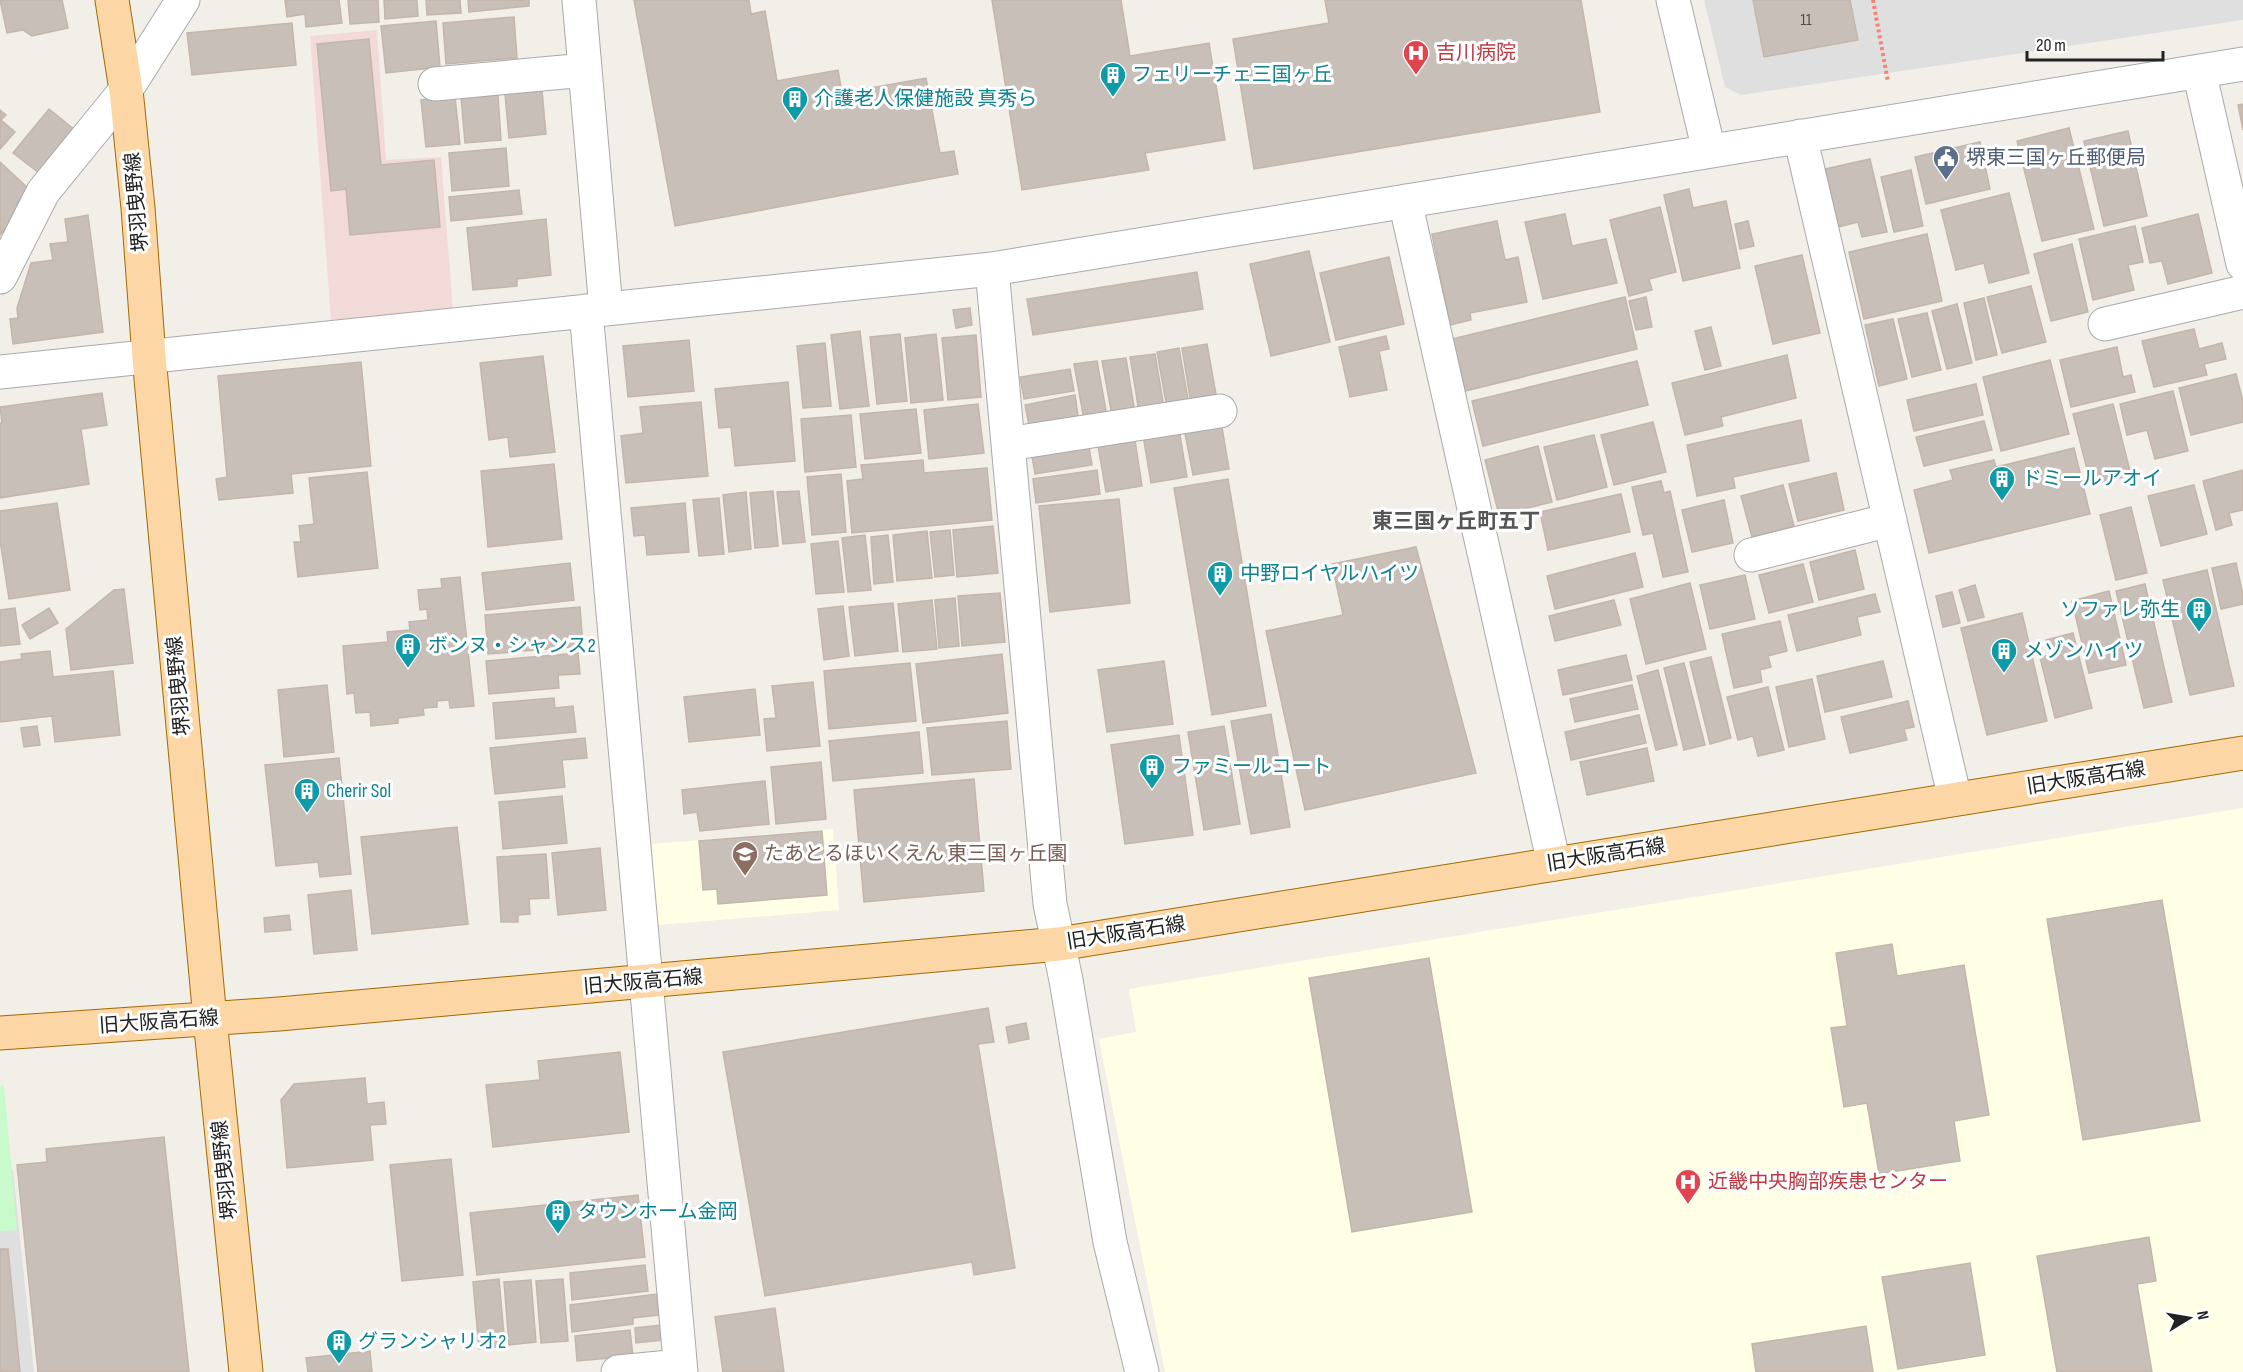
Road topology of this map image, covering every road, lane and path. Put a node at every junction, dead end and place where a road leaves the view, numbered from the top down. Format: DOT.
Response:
graph roads {
  1 [pos="112,0"];
  2 [pos="183,0"];
  3 [pos="579,0"];
  4 [pos="1673,0"];
  5 [pos="1874,0"];
  6 [pos="2243,64"];
  7 [pos="585,70"];
  8 [pos="2199,71"];
  9 [pos="435,84"];
  10 [pos="126,90"];
  11 [pos="1894,121"];
  12 [pos="1800,136"];
  13 [pos="1709,151"];
  14 [pos="1405,201"];
  15 [pos="2243,264"];
  16 [pos="992,269"];
  17 [pos="0,277"];
  18 [pos="2243,292"];
  19 [pos="596,310"];
  20 [pos="2105,324"];
  21 [pos="149,357"];
  22 [pos="0,372"];
  23 [pos="1220,411"];
  24 [pos="1008,444"];
  25 [pos="1890,520"];
  26 [pos="1750,555"];
  27 [pos="2243,753"];
  28 [pos="1954,799"];
  29 [pos="1554,864"];
  30 [pos="1059,944"];
  31 [pos="647,982"];
  32 [pos="210,1019"];
  33 [pos="0,1033"];
  34 [pos="680,1369"];
  35 [pos="246,1372"];
  36 [pos="618,1372"];
  37 [pos="1143,1372"];
  1 -- 10 [label="main road, 堺羽曳野線"];
  2 -- 10 [label="street"];
  3 -- 7 [label="street"];
  4 -- 13 [label="street"];
  5 -- 11 [label="path"];
  6 -- 8 [label="street"];
  7 -- 9 [label="street"];
  7 -- 19 [label="street"];
  8 -- 11 [label="street"];
  8 -- 15 [label="street"];
  10 -- 17 [label="street"];
  10 -- 21 [label="main road, 堺羽曳野線"];
  11 -- 12 [label="street"];
  12 -- 13 [label="street"];
  12 -- 25 [label="street"];
  13 -- 14 [label="street"];
  14 -- 16 [label="street"];
  14 -- 29 [label="street"];
  16 -- 19 [label="street"];
  16 -- 24 [label="street"];
  18 -- 20 [label="street"];
  19 -- 21 [label="street"];
  19 -- 31 [label="street"];
  21 -- 22 [label="street"];
  21 -- 32 [label="main road, 堺羽曳野線"];
  23 -- 24 [label="street"];
  24 -- 30 [label="street"];
  25 -- 26 [label="street"];
  25 -- 28 [label="street"];
  27 -- 28 [label="main road, 旧大阪高石線"];
  28 -- 29 [label="main road, 旧大阪高石線"];
  29 -- 30 [label="main road, 旧大阪高石線"];
  30 -- 31 [label="main road, 旧大阪高石線"];
  30 -- 37 [label="street"];
  31 -- 32 [label="main road, 旧大阪高石線"];
  31 -- 34 [label="street"];
  32 -- 33 [label="main road, 旧大阪高石線"];
  32 -- 35 [label="main road, 堺羽曳野線"];
  34 -- 36 [label="street"];
}
